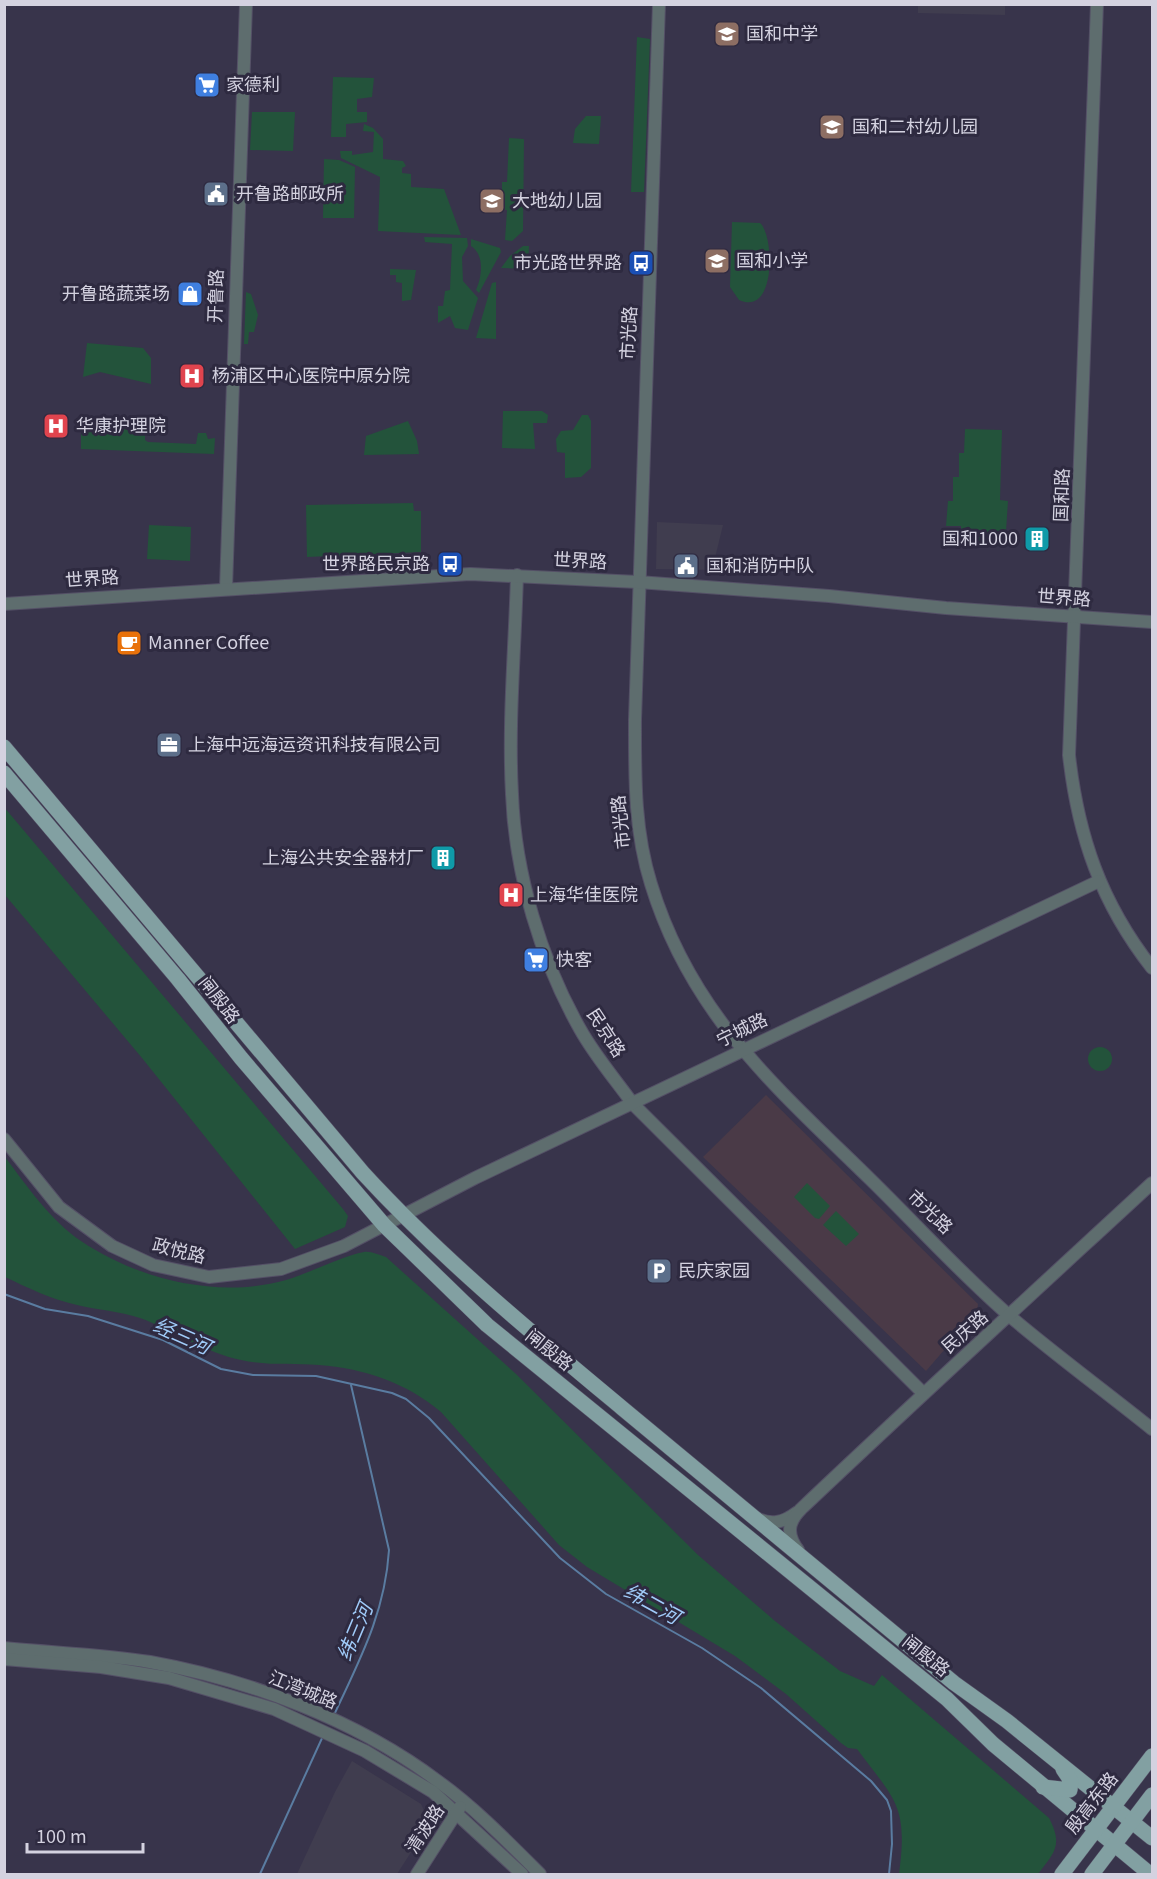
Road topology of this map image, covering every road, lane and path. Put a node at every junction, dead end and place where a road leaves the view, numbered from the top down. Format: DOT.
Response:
graph roads {
  1 [pos="246,4"];
  2 [pos="659,4"];
  3 [pos="1097,4"];
  4 [pos="517,575"];
  5 [pos="638,582"];
  6 [pos="226,588"];
  7 [pos="4,604"];
  8 [pos="1076,617"];
  9 [pos="1152,622"];
  10 [pos="4,747"];
  11 [pos="4,773"];
  12 [pos="1099,881"];
  13 [pos="1152,968"];
  14 [pos="741,1050"];
  15 [pos="633,1104"];
  16 [pos="4,1139"];
  17 [pos="355,1164"];
  18 [pos="347,1182"];
  19 [pos="1152,1183"];
  20 [pos="402,1215"];
  21 [pos="384,1225"];
  22 [pos="454,1262"];
  23 [pos="439,1278"];
  24 [pos="1010,1317"];
  25 [pos="922,1394"];
  26 [pos="1152,1429"];
  27 [pos="801,1509"];
  28 [pos="751,1515"];
  29 [pos="809,1562"];
  30 [pos="4,1648"];
  31 [pos="4,1659"];
  32 [pos="319,1721"];
  33 [pos="1152,1756"];
  34 [pos="1054,1760"];
  35 [pos="1043,1787"];
  36 [pos="1152,1795"];
  37 [pos="1113,1806"];
  38 [pos="460,1808"];
  39 [pos="1134,1822"];
  40 [pos="1094,1830"];
  41 [pos="1152,1838"];
  42 [pos="1115,1846"];
  43 [pos="417,1875"];
  44 [pos="522,1875"];
  45 [pos="540,1875"];
  46 [pos="1062,1875"];
  47 [pos="1092,1875"];
  48 [pos="1150,1875"];
  1 -- 6 [label="street, 开鲁路"];
  2 -- 5 [label="street, 市光路"];
  3 -- 8 [label="street, 国和路"];
  4 -- 5 [label="street, 世界路"];
  4 -- 6 [label="street, 世界路"];
  4 -- 15 [label="street, 民京路"];
  5 -- 8 [label="street, 世界路"];
  5 -- 14 [label="street, 市光路"];
  6 -- 7 [label="street, 世界路"];
  8 -- 9 [label="street, 世界路"];
  8 -- 12 [label="street, 国和路"];
  10 -- 17 [label="main road, 闸殷路"];
  11 -- 18 [label="main road, 闸殷路"];
  12 -- 13 [label="street, 国和路"];
  12 -- 14 [label="street, 宁城路"];
  14 -- 15 [label="street, 宁城路"];
  14 -- 24 [label="street, 市光路"];
  15 -- 20 [label="street, 宁城路"];
  15 -- 25 [label="street, 民京路"];
  16 -- 21 [label="street, 政悦路"];
  17 -- 18 [label="main road"];
  17 -- 20 [label="main road, 闸殷路"];
  18 -- 21 [label="main road, 闸殷路"];
  19 -- 24 [label="street, 民庆路"];
  20 -- 21 [label="street, 政悦路"];
  20 -- 22 [label="main road, 闸殷路"];
  21 -- 23 [label="main road, 闸殷路"];
  22 -- 23 [label="main road"];
  22 -- 28 [label="main road, 闸殷路"];
  23 -- 35 [label="main road, 闸殷路"];
  24 -- 25 [label="street, 民庆路"];
  24 -- 26 [label="street, 市光路"];
  25 -- 27 [label="street, 民庆路"];
  27 -- 28 [label="street, 民庆路"];
  27 -- 29 [label="street, 民庆路"];
  28 -- 29 [label="main road, 闸殷路"];
  29 -- 34 [label="main road, 闸殷路"];
  30 -- 32 [label="street, 江湾城路"];
  31 -- 32 [label="street, 江湾城路"];
  32 -- 38 [label="street, 江湾城路"];
  33 -- 37 [label="main road, 殷高东路"];
  34 -- 35 [label="main road"];
  34 -- 37 [label="main road, 闸殷路"];
  35 -- 40 [label="main road, 闸殷路"];
  36 -- 39 [label="main road"];
  37 -- 39 [label="main road, 闸殷路"];
  37 -- 40 [label="main road, 殷高东路"];
  38 -- 43 [label="street, 清波路"];
  38 -- 44 [label="street, 江湾城路"];
  38 -- 45 [label="street, 江湾城路"];
  39 -- 41 [label="main road, 闸殷路"];
  39 -- 42 [label="main road"];
  40 -- 42 [label="main road, 闸殷路"];
  40 -- 46 [label="main road, 殷高东路"];
  42 -- 47 [label="main road"];
  42 -- 48 [label="main road, 闸殷路"];
}
